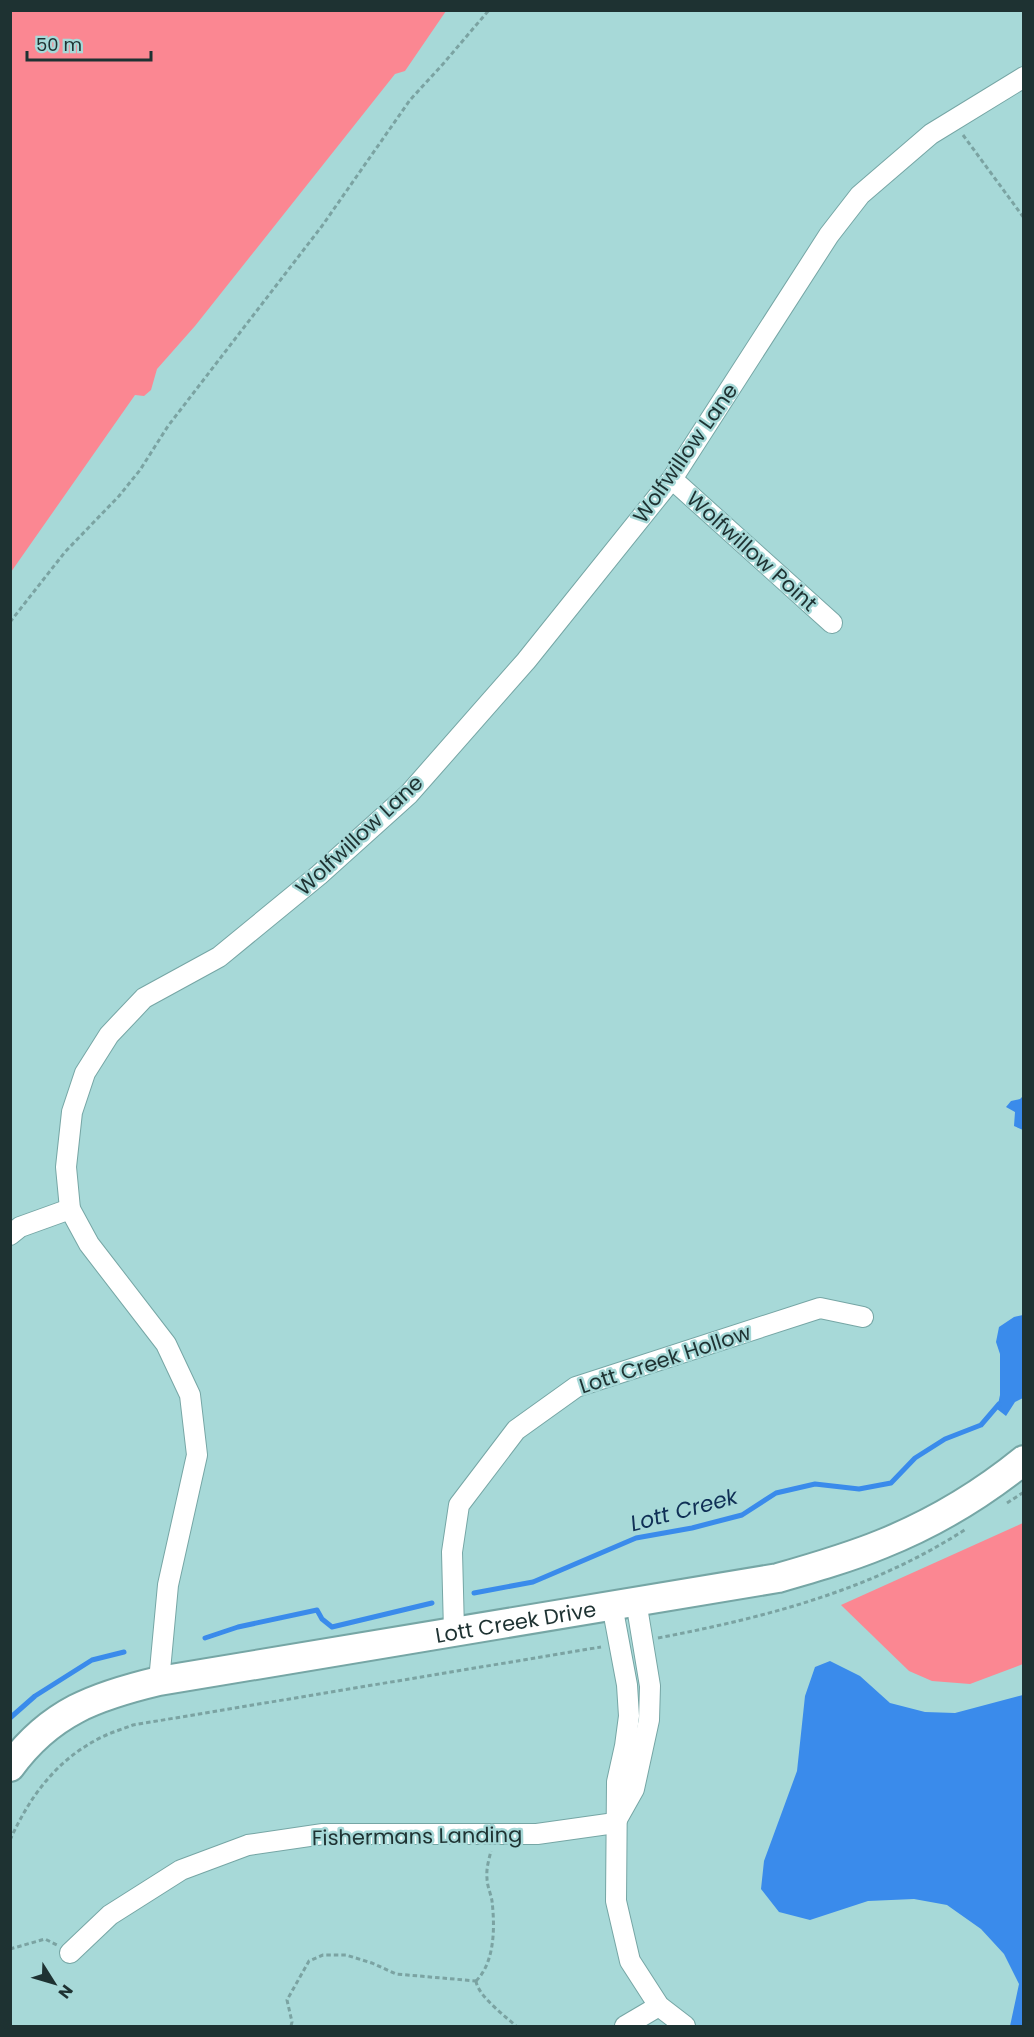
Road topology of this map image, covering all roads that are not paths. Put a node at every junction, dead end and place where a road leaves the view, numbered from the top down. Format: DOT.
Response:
graph roads {
  1 [pos="1023,77"];
  2 [pos="672,479"];
  3 [pos="832,623"];
  4 [pos="70,1209"];
  5 [pos="10,1235"];
  6 [pos="863,1317"];
  7 [pos="1023,1460"];
  8 [pos="624,1603"];
  9 [pos="454,1631"];
  10 [pos="159,1681"];
  11 [pos="10,1767"];
  12 [pos="615,1823"];
  13 [pos="70,1953"];
  14 [pos="658,2006"];
  15 [pos="625,2026"];
  16 [pos="685,2026"];
  1 -- 2 [label="street, Wolfwillow Lane"];
  2 -- 3 [label="street, Wolfwillow Point"];
  2 -- 4 [label="street, Wolfwillow Lane"];
  4 -- 5 [label="street"];
  4 -- 10 [label="street, Wolfwillow Lane"];
  6 -- 9 [label="street, Lott Creek Hollow"];
  7 -- 8 [label="street, Lott Creek Drive"];
  8 -- 9 [label="street, Lott Creek Drive"];
  8 -- 12 [label="street"];
  8 -- 12 [label="street"];
  9 -- 10 [label="street, Lott Creek Drive"];
  10 -- 11 [label="street, Lott Creek Drive"];
  12 -- 13 [label="street, Fishermans Landing"];
  12 -- 14 [label="street"];
  14 -- 15 [label="street"];
  14 -- 16 [label="street"];
}
